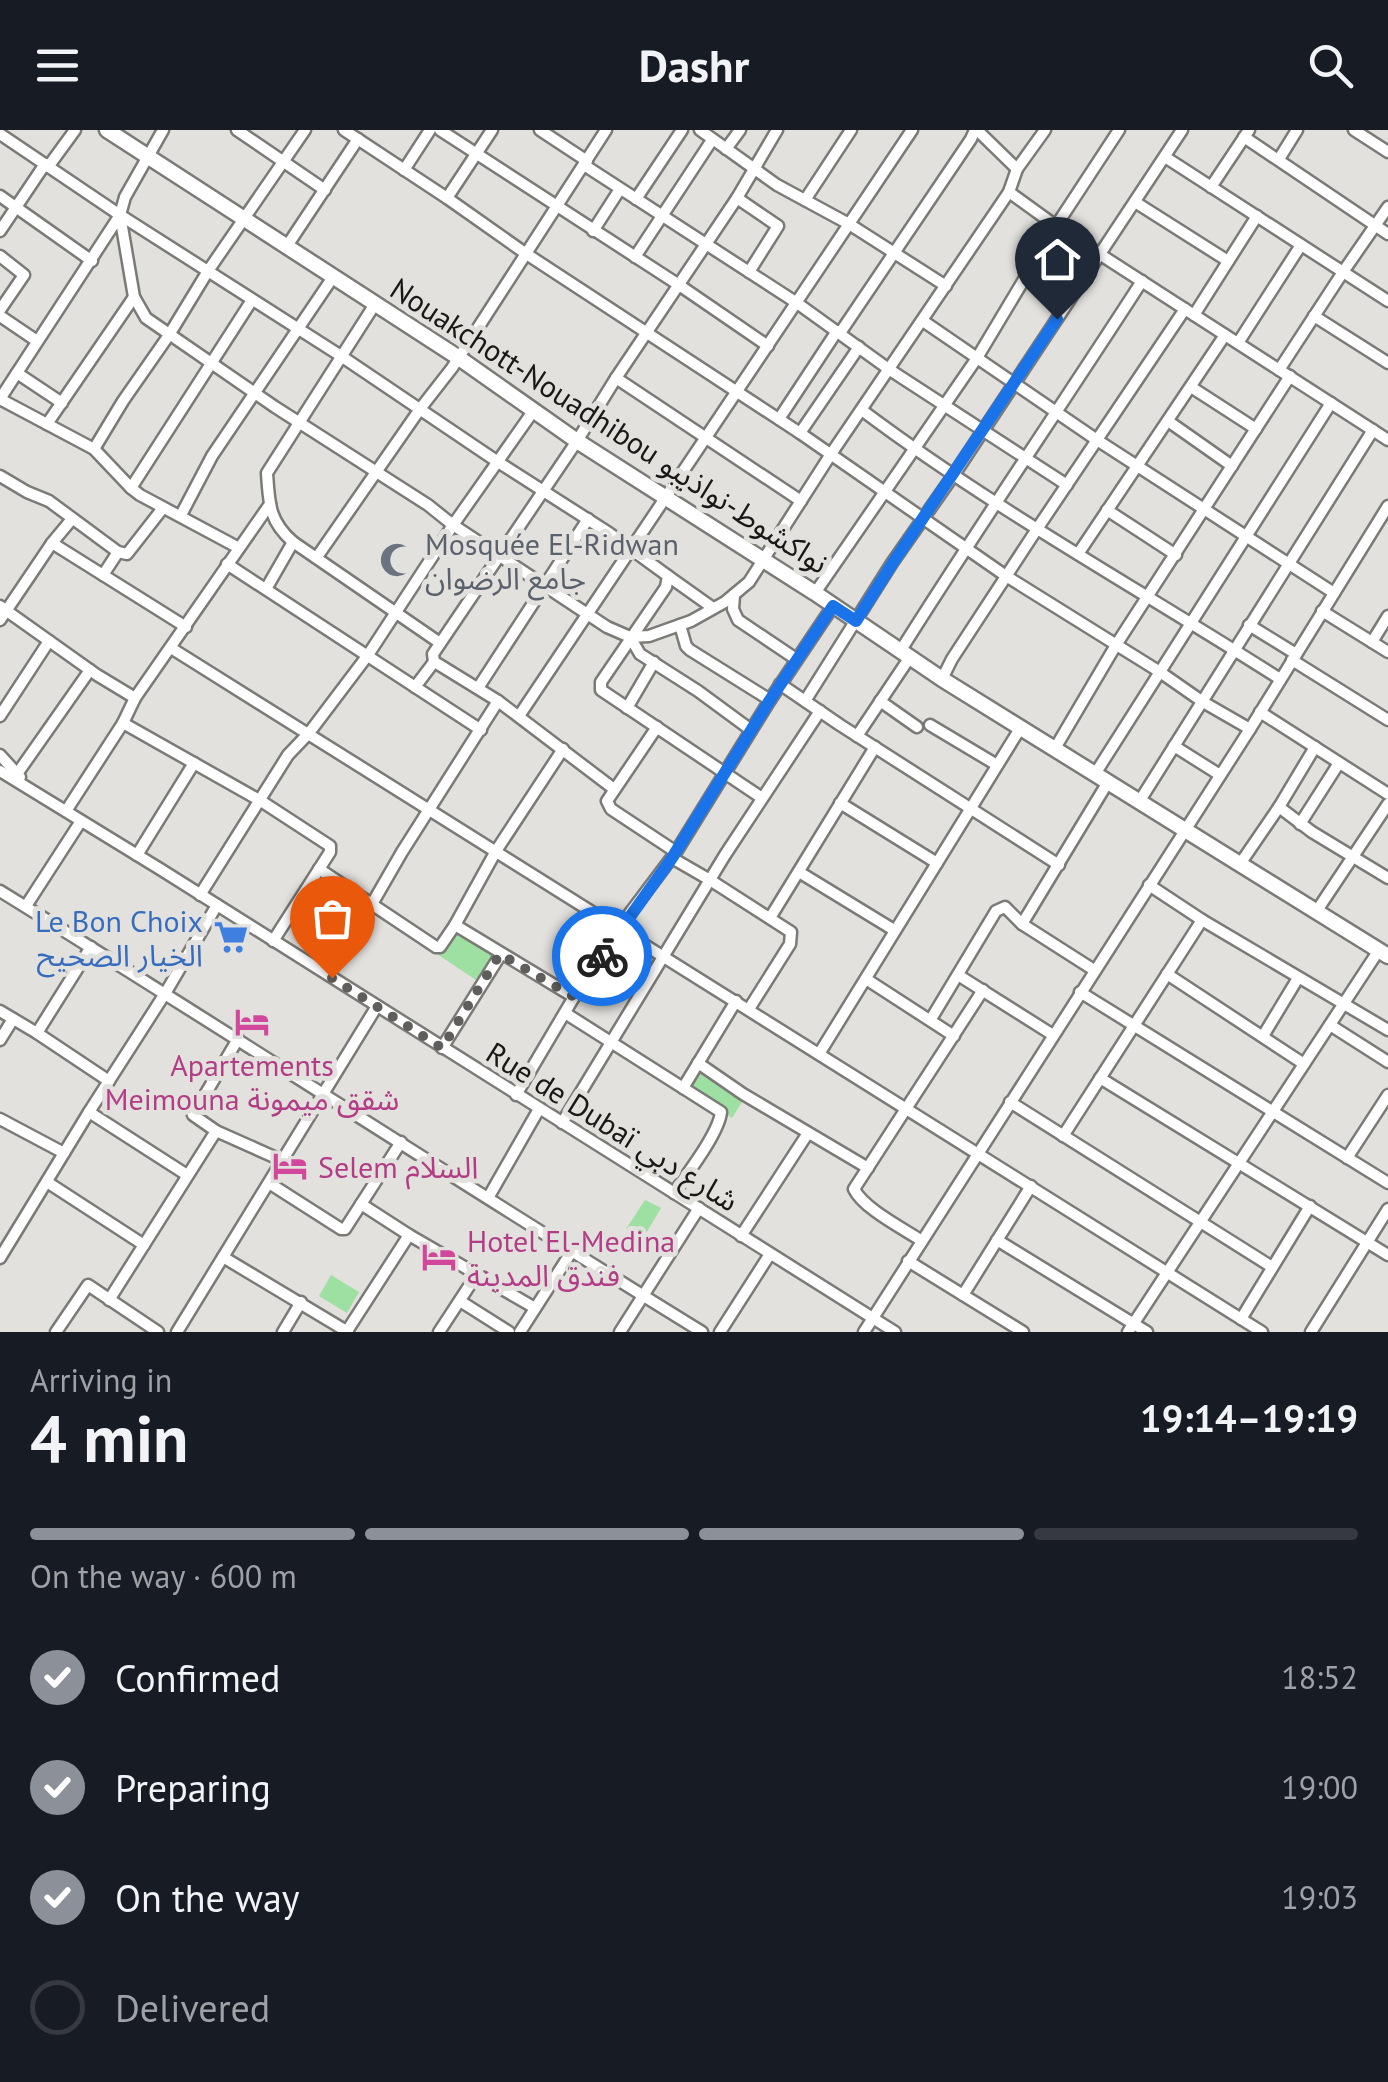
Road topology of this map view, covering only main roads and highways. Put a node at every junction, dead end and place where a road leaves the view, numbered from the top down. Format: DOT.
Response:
graph roads {
  1 [pos="107,130"];
  2 [pos="1384,953"];
  1 -- 2 [label="highway, Nouakchott-Nouadhibou نواكشوط-نواذيبو"];
}
